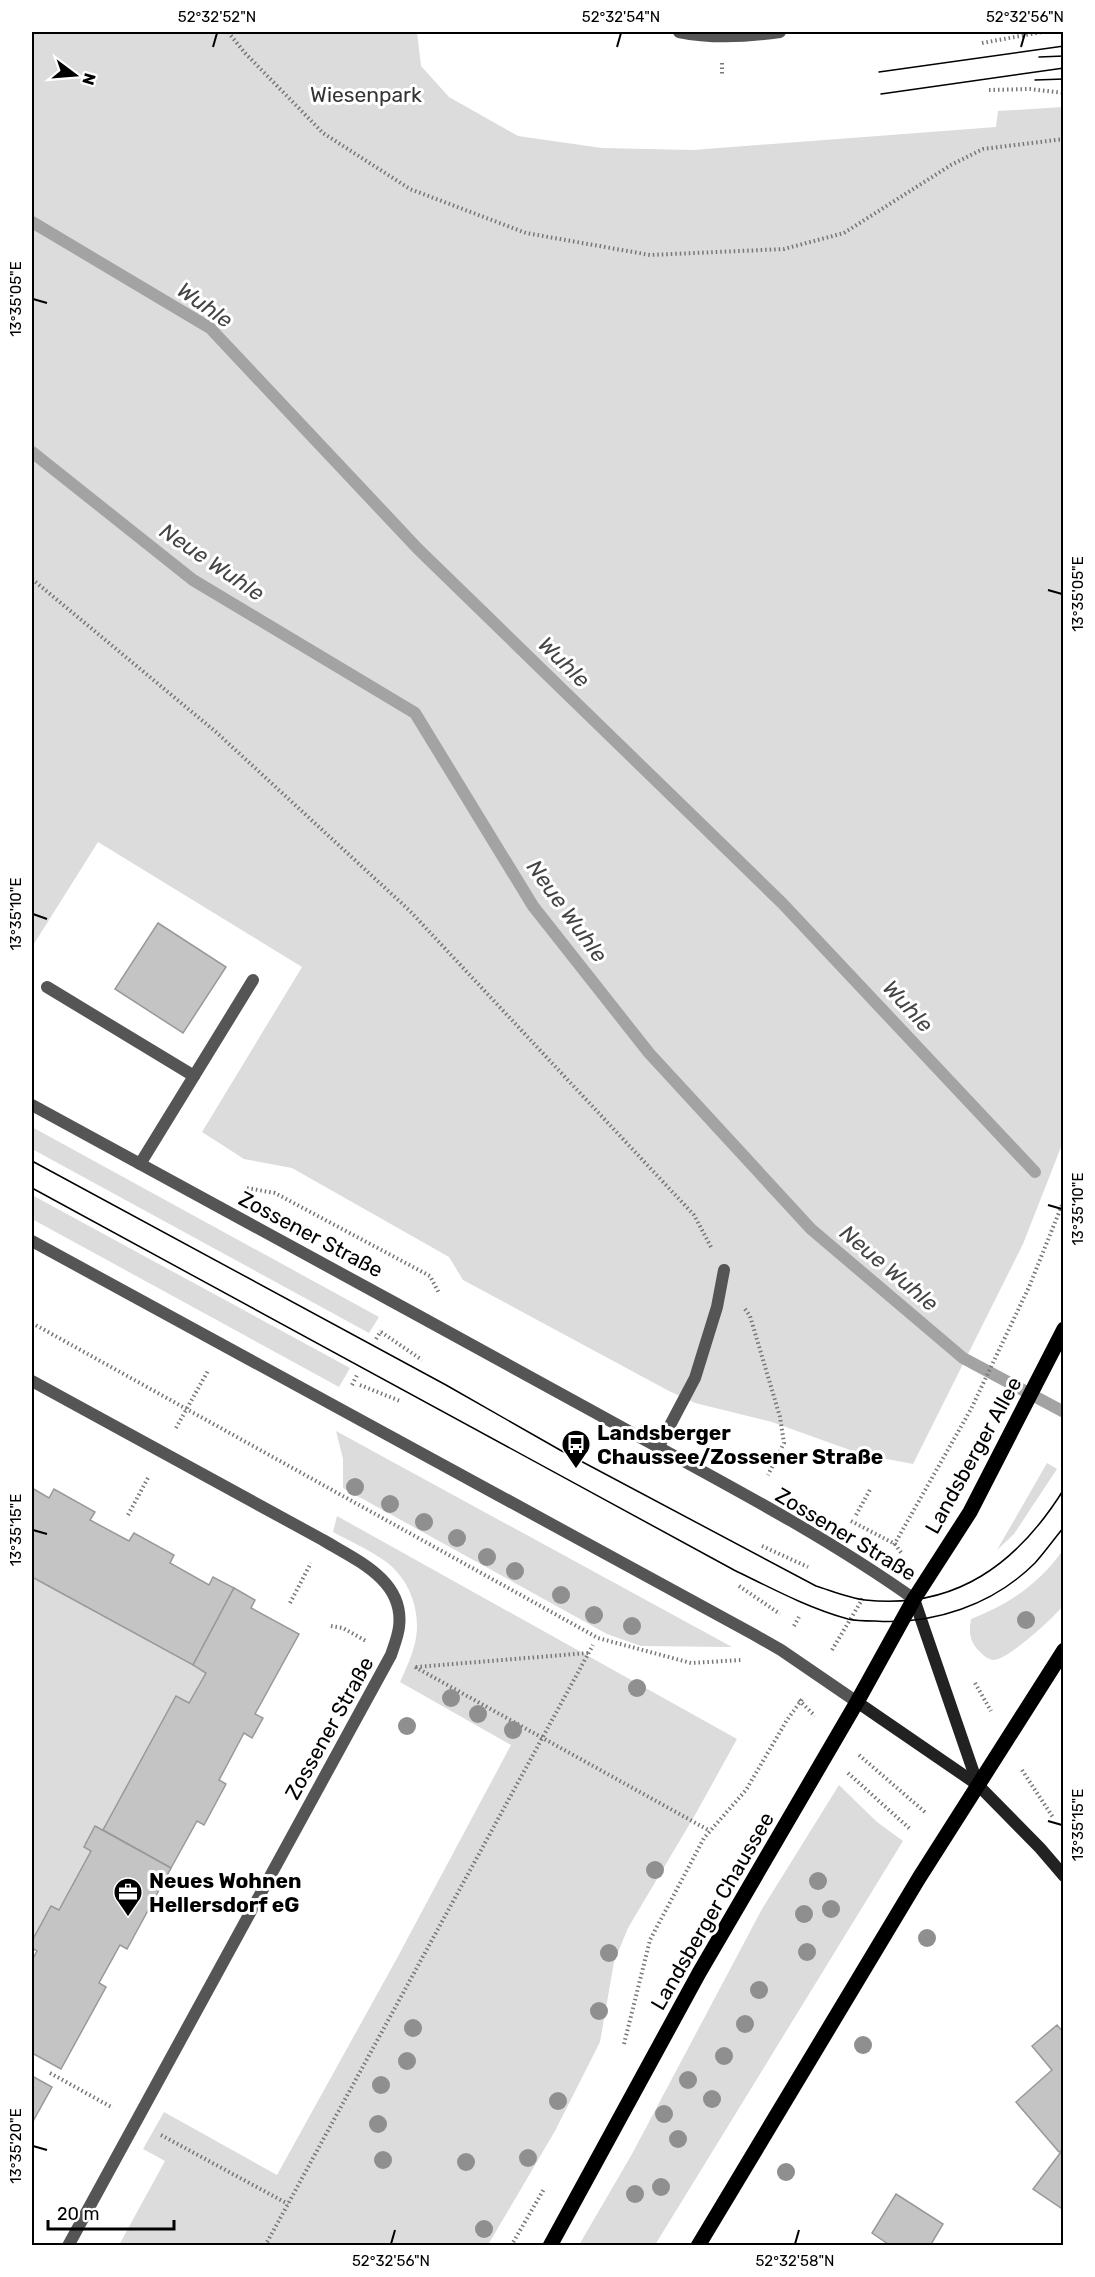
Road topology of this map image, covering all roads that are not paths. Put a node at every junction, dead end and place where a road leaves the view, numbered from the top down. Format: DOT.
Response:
graph roads {
  1 [pos="679,32"];
  2 [pos="780,32"];
  3 [pos="253,980"];
  4 [pos="47,987"];
  5 [pos="194,1076"];
  6 [pos="32,1105"];
  7 [pos="140,1164"];
  8 [pos="32,1241"];
  9 [pos="724,1270"];
  10 [pos="1064,1329"];
  11 [pos="32,1381"];
  12 [pos="658,1448"];
  13 [pos="914,1599"];
  14 [pos="1064,1650"];
  15 [pos="857,1702"];
  16 [pos="978,1785"];
  17 [pos="1064,1876"];
  18 [pos="68,2246"];
  19 [pos="550,2246"];
  20 [pos="698,2246"];
  1 -- 2 [label="street"];
  3 -- 5 [label="street"];
  4 -- 5 [label="street"];
  5 -- 7 [label="street"];
  6 -- 7 [label="street, Zossener Straße"];
  7 -- 12 [label="street, Zossener Straße"];
  8 -- 15 [label="street"];
  9 -- 12 [label="street"];
  10 -- 13 [label="main road, Landsberger Allee"];
  11 -- 18 [label="street, Zossener Straße"];
  12 -- 13 [label="street, Zossener Straße"];
  13 -- 15 [label="main road, Landsberger Chaussee"];
  13 -- 16 [label="main road, Zossener Straße"];
  14 -- 16 [label="main road"];
  15 -- 16 [label="main road"];
  15 -- 19 [label="main road, Landsberger Chaussee"];
  16 -- 17 [label="main road"];
  16 -- 20 [label="main road"];
}
